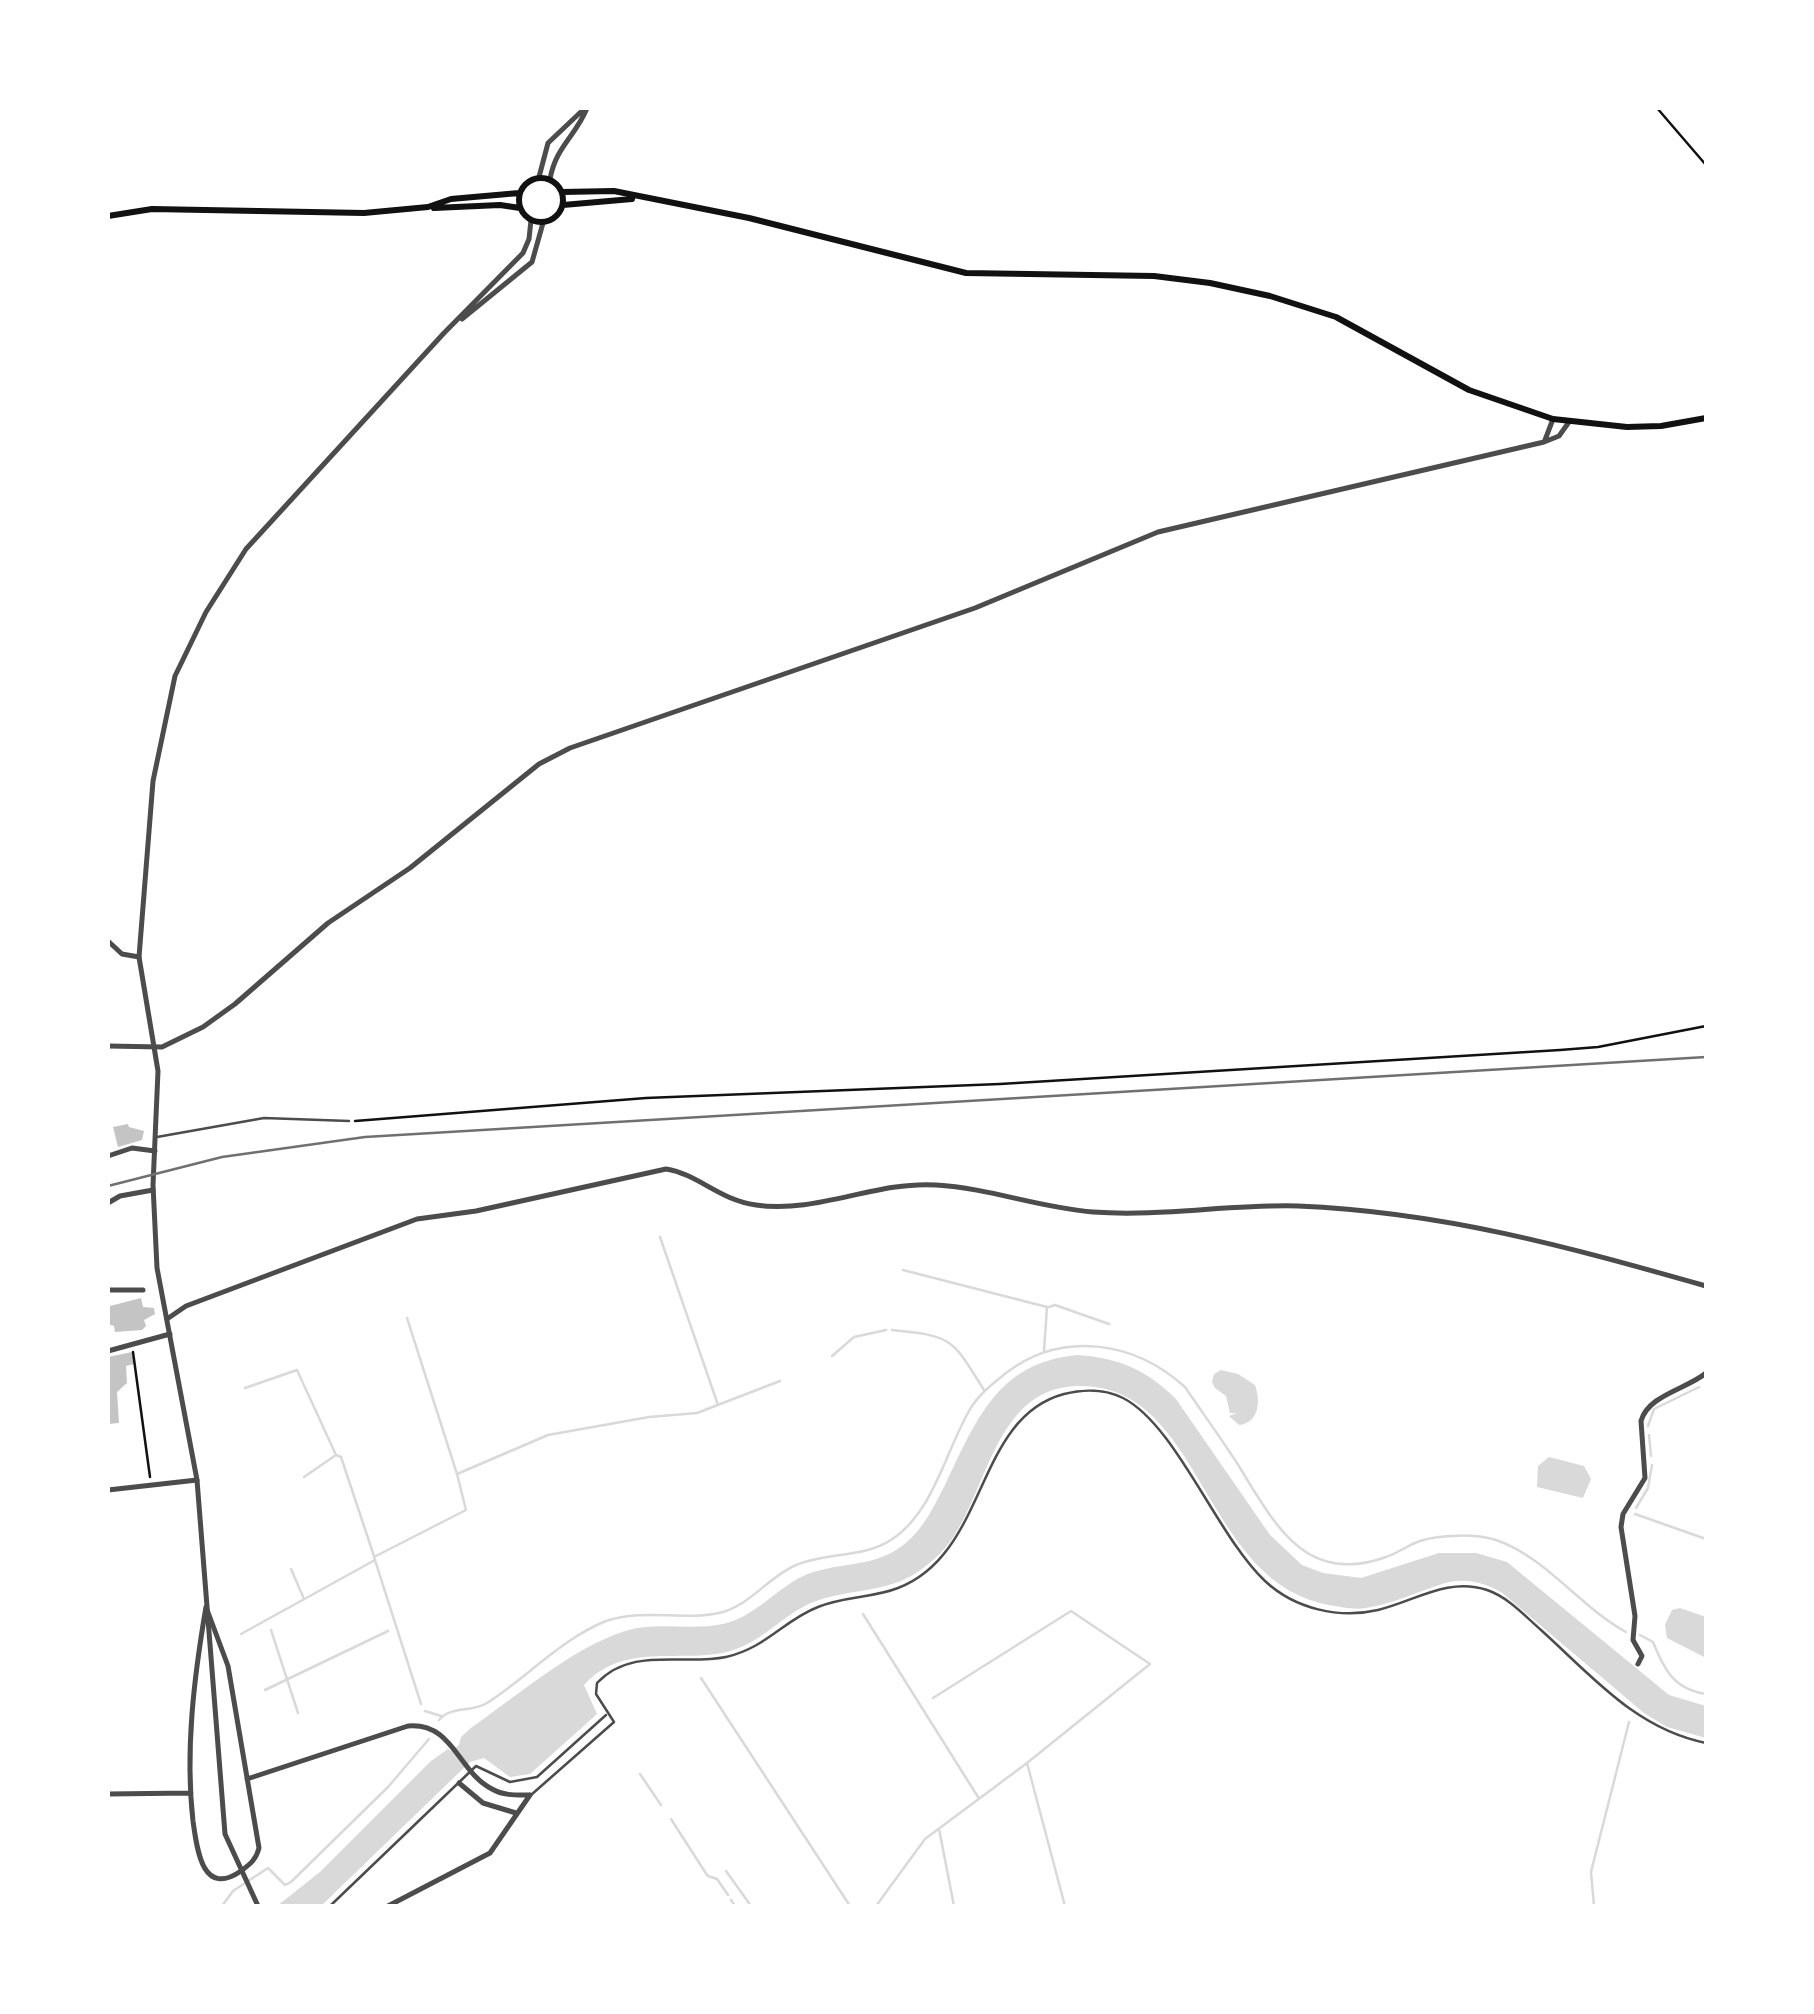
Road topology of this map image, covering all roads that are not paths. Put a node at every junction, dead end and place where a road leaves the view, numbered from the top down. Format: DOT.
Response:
graph roads {
  1 [pos="586,108"];
  2 [pos="539,178"];
  3 [pos="550,179"];
  4 [pos="562,192"];
  5 [pos="519,193"];
  6 [pos="644,199"];
  7 [pos="563,205"];
  8 [pos="428,207"];
  9 [pos="520,208"];
  10 [pos="108,216"];
  11 [pos="531,220"];
  12 [pos="543,222"];
  13 [pos="444,333"];
  14 [pos="1553,418"];
  15 [pos="1706,418"];
  16 [pos="1568,422"];
  17 [pos="1544,442"];
  18 [pos="108,941"];
  19 [pos="139,957"];
  20 [pos="108,1046"];
  21 [pos="154,1048"];
  22 [pos="349,1121"];
  23 [pos="156,1137"];
  24 [pos="155,1150"];
  25 [pos="108,1156"];
  26 [pos="153,1190"];
  27 [pos="108,1202"];
  28 [pos="1706,1286"];
  29 [pos="108,1290"];
  30 [pos="144,1290"];
  31 [pos="167,1318"];
  32 [pos="170,1334"];
  33 [pos="108,1351"];
  34 [pos="1706,1372"];
  35 [pos="196,1480"];
  36 [pos="108,1490"];
  37 [pos="206,1607"];
  38 [pos="1638,1664"];
  39 [pos="607,1714"];
  40 [pos="1706,1743"];
  41 [pos="247,1779"];
  42 [pos="459,1783"];
  43 [pos="191,1792"];
  44 [pos="108,1794"];
  45 [pos="530,1796"];
  46 [pos="516,1813"];
  47 [pos="258,1906"];
  48 [pos="330,1906"];
  49 [pos="388,1906"];
  1 -- 2 [label="street"];
  1 -- 3 [label="street"];
  2 -- 3 [label="main road"];
  2 -- 5 [label="main road"];
  3 -- 4 [label="main road"];
  4 -- 6 [label="main road"];
  4 -- 7 [label="main road"];
  5 -- 8 [label="main road"];
  5 -- 9 [label="main road"];
  6 -- 7 [label="main road"];
  6 -- 14 [label="main road"];
  7 -- 12 [label="main road"];
  8 -- 9 [label="main road"];
  8 -- 10 [label="main road"];
  9 -- 11 [label="main road"];
  11 -- 12 [label="main road"];
  11 -- 13 [label="street"];
  12 -- 13 [label="street"];
  13 -- 19 [label="street"];
  14 -- 16 [label="main road"];
  14 -- 17 [label="street"];
  15 -- 16 [label="main road"];
  16 -- 17 [label="street"];
  17 -- 21 [label="street"];
  18 -- 19 [label="street"];
  19 -- 21 [label="street"];
  20 -- 21 [label="street"];
  21 -- 23 [label="street"];
  22 -- 23 [label="lane"];
  23 -- 24 [label="street"];
  24 -- 25 [label="street"];
  24 -- 26 [label="street"];
  26 -- 27 [label="street"];
  26 -- 31 [label="street"];
  28 -- 31 [label="street"];
  29 -- 30 [label="street"];
  31 -- 32 [label="street"];
  32 -- 33 [label="street"];
  32 -- 35 [label="street"];
  34 -- 38 [label="street"];
  35 -- 36 [label="street"];
  35 -- 37 [label="street"];
  37 -- 41 [label="street"];
  37 -- 43 [label="street"];
  37 -- 47 [label="street"];
  39 -- 40 [label="lane"];
  39 -- 42 [label="lane"];
  39 -- 45 [label="lane"];
  41 -- 43 [label="street"];
  41 -- 45 [label="street"];
  42 -- 46 [label="street"];
  42 -- 48 [label="lane"];
  43 -- 44 [label="street"];
  45 -- 46 [label="street"];
  46 -- 49 [label="street"];
}
